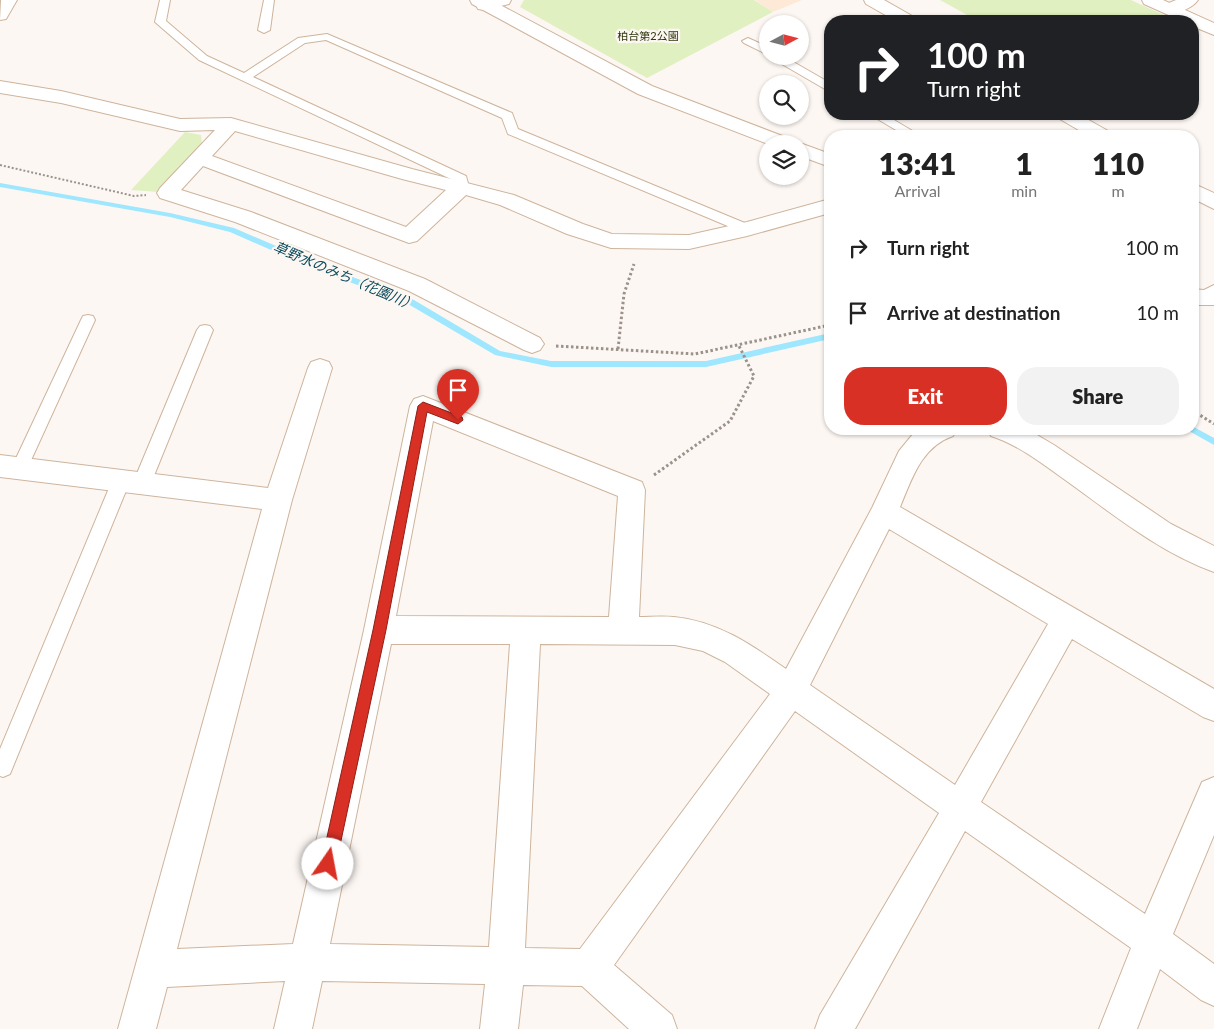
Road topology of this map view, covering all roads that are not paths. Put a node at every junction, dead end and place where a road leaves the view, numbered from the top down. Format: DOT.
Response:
graph roads {
  1 [pos="9,0"];
  2 [pos="165,0"];
  3 [pos="269,0"];
  4 [pos="503,0"];
  5 [pos="872,0"];
  6 [pos="1150,0"];
  7 [pos="1190,0"];
  8 [pos="481,2"];
  9 [pos="1170,9"];
  10 [pos="898,15"];
  11 [pos="1183,15"];
  12 [pos="0,16"];
  13 [pos="1199,23"];
  14 [pos="264,30"];
  15 [pos="1214,30"];
  16 [pos="748,42"];
  17 [pos="759,48"];
  18 [pos="790,65"];
  19 [pos="244,78"];
  20 [pos="824,85"];
  21 [pos="0,87"];
  22 [pos="886,120"];
  23 [pos="1075,120"];
  24 [pos="231,124"];
  25 [pos="904,130"];
  26 [pos="1093,130"];
  27 [pos="762,135"];
  28 [pos="809,153"];
  29 [pos="200,158"];
  30 [pos="824,159"];
  31 [pos="462,187"];
  32 [pos="1199,193"];
  33 [pos="1214,202"];
  34 [pos="824,208"];
  35 [pos="747,229"];
  36 [pos="1214,293"];
  37 [pos="1199,297"];
  38 [pos="88,320"];
  39 [pos="205,330"];
  40 [pos="532,344"];
  41 [pos="320,368"];
  42 [pos="931,435"];
  43 [pos="1016,435"];
  44 [pos="10,468"];
  45 [pos="132,482"];
  46 [pos="278,500"];
  47 [pos="884,512"];
  48 [pos="1214,560"];
  49 [pos="1067,620"];
  50 [pos="380,630"];
  51 [pos="526,631"];
  52 [pos="623,632"];
  53 [pos="791,691"];
  54 [pos="1214,706"];
  55 [pos="3,767"];
  56 [pos="1214,794"];
  57 [pos="959,809"];
  58 [pos="1152,941"];
  59 [pos="307,962"];
  60 [pos="506,966"];
  61 [pos="589,968"];
  62 [pos="154,969"];
  63 [pos="1214,987"];
  64 [pos="138,1029"];
  65 [pos="293,1029"];
  66 [pos="500,1029"];
  67 [pos="658,1029"];
  68 [pos="834,1029"];
  69 [pos="1118,1029"];
  1 -- 12 [label="street"];
  2 -- 19 [label="lane"];
  3 -- 14 [label="lane"];
  4 -- 8 [label="street"];
  5 -- 10 [label="street"];
  6 -- 9 [label="street"];
  7 -- 9 [label="street"];
  8 -- 27 [label="street"];
  9 -- 11 [label="street"];
  13 -- 15 [label="street"];
  16 -- 17 [label="lane"];
  18 -- 20 [label="lane"];
  19 -- 31 [label="lane"];
  19 -- 35 [label="lane"];
  21 -- 24 [label="street"];
  22 -- 25 [label="lane"];
  23 -- 26 [label="street"];
  24 -- 29 [label="street"];
  24 -- 31 [label="street"];
  28 -- 30 [label="street"];
  29 -- 31 [label="street"];
  29 -- 40 [label="street"];
  31 -- 35 [label="street"];
  32 -- 33 [label="street"];
  34 -- 35 [label="street"];
  36 -- 37 [label="street"];
  38 -- 44 [label="lane"];
  39 -- 45 [label="lane"];
  41 -- 46 [label="street"];
  42 -- 47 [label="street"];
  43 -- 48 [label="street"];
  44 -- 45 [label="street"];
  45 -- 46 [label="street"];
  45 -- 55 [label="lane"];
  46 -- 62 [label="street"];
  47 -- 49 [label="street"];
  47 -- 53 [label="street"];
  49 -- 54 [label="street"];
  49 -- 57 [label="street"];
  50 -- 51 [label="street"];
  50 -- 52 [label="street"];
  50 -- 59 [label="street"];
  51 -- 52 [label="street"];
  51 -- 60 [label="street"];
  52 -- 53 [label="street"];
  53 -- 57 [label="street"];
  53 -- 61 [label="street"];
  56 -- 58 [label="street"];
  57 -- 58 [label="street"];
  57 -- 68 [label="street"];
  58 -- 63 [label="street"];
  58 -- 69 [label="street"];
  59 -- 60 [label="street"];
  59 -- 62 [label="street"];
  59 -- 65 [label="street"];
  60 -- 61 [label="street"];
  60 -- 66 [label="street"];
  61 -- 67 [label="street"];
  62 -- 64 [label="street"];
}
